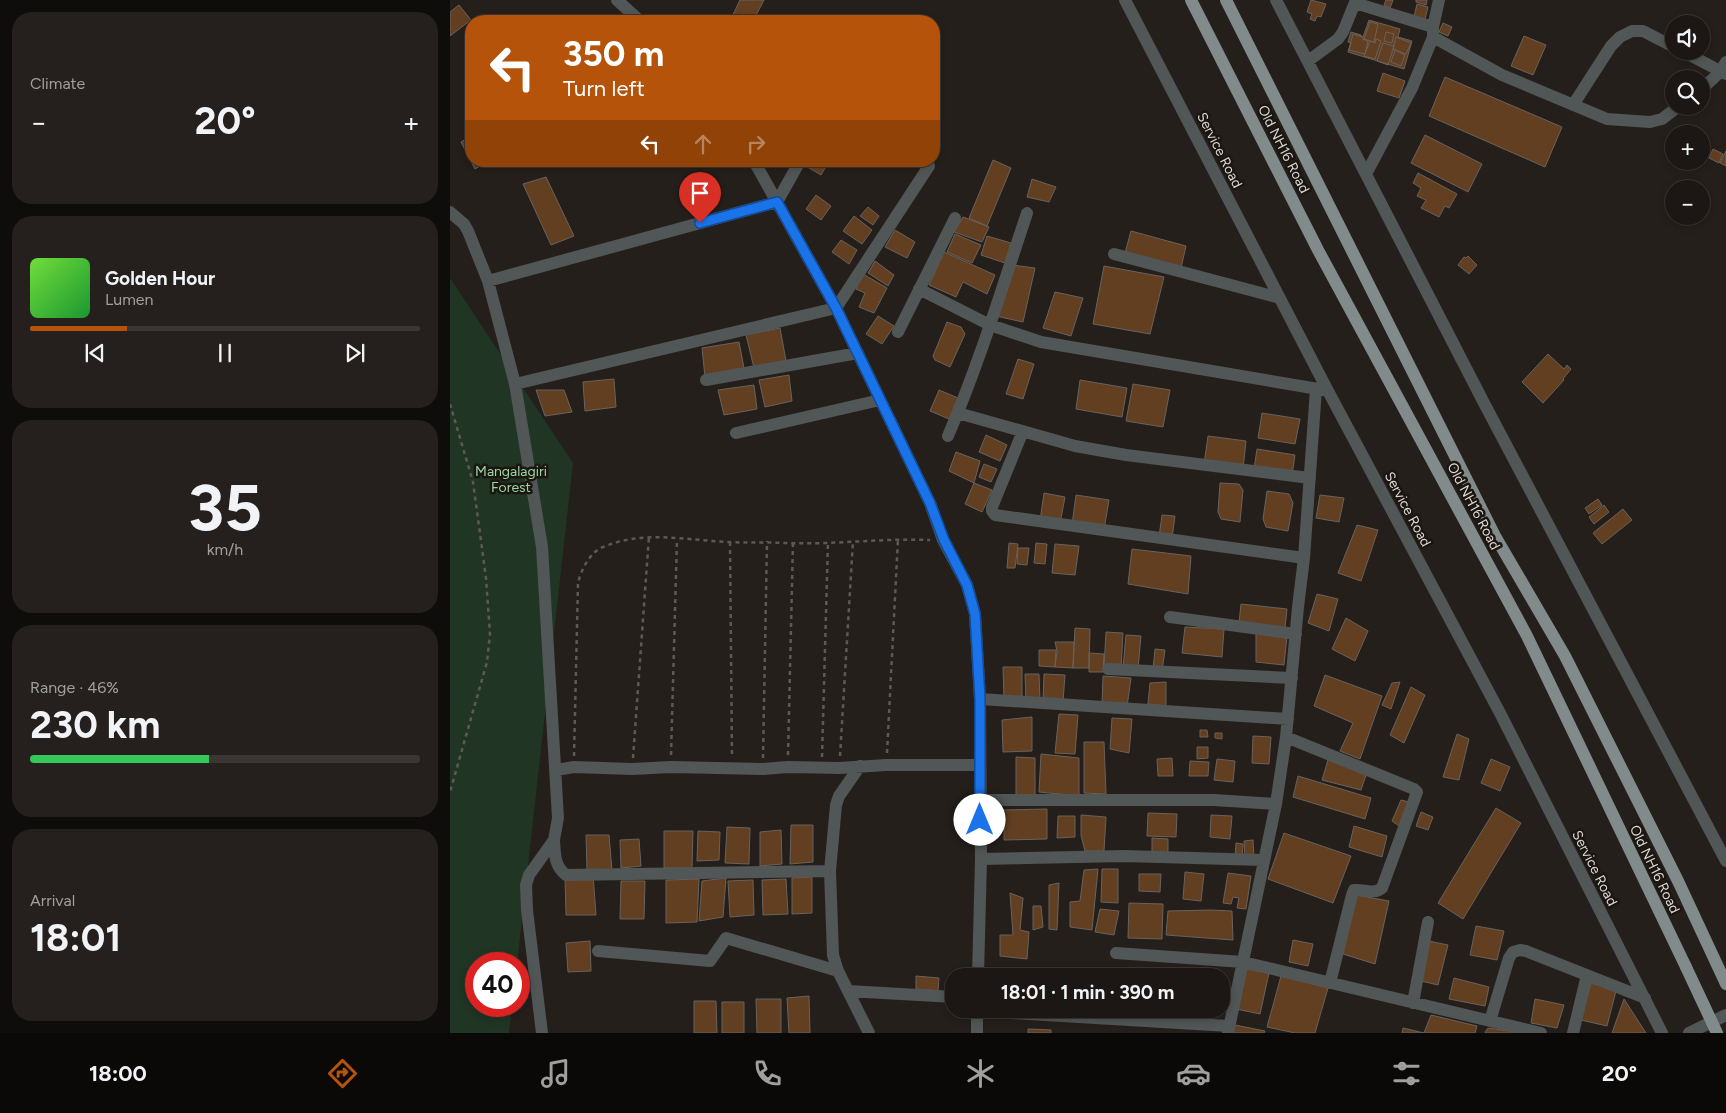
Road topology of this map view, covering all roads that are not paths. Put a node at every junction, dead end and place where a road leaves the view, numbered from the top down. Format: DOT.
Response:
graph roads {
  1 [pos="617,0"];
  2 [pos="1125,0"];
  3 [pos="1191,0"];
  4 [pos="1226,0"];
  5 [pos="1276,0"];
  6 [pos="1440,0"];
  7 [pos="1355,2"];
  8 [pos="633,15"];
  9 [pos="1433,32"];
  10 [pos="1665,42"];
  11 [pos="1703,60"];
  12 [pos="1308,61"];
  13 [pos="1724,69"];
  14 [pos="1710,82"];
  15 [pos="1573,105"];
  16 [pos="1667,115"];
  17 [pos="757,167"];
  18 [pos="797,167"];
  19 [pos="929,167"];
  20 [pos="1366,174"];
  21 [pos="777,202"];
  22 [pos="450,212"];
  23 [pos="1027,213"];
  24 [pos="955,218"];
  25 [pos="1114,254"];
  26 [pos="488,281"];
  27 [pos="919,289"];
  28 [pos="1280,298"];
  29 [pos="836,308"];
  30 [pos="990,325"];
  31 [pos="898,332"];
  32 [pos="858,353"];
  33 [pos="706,380"];
  34 [pos="515,384"];
  35 [pos="1322,390"];
  36 [pos="880,400"];
  37 [pos="958,413"];
  38 [pos="1023,431"];
  39 [pos="736,434"];
  40 [pos="948,436"];
  41 [pos="1310,478"];
  42 [pos="1304,558"];
  43 [pos="1170,617"];
  44 [pos="1296,634"];
  45 [pos="1108,668"];
  46 [pos="1292,678"];
  47 [pos="980,699"];
  48 [pos="1288,719"];
  49 [pos="1286,737"];
  50 [pos="980,765"];
  51 [pos="860,766"];
  52 [pos="556,770"];
  53 [pos="980,800"];
  54 [pos="1276,804"];
  55 [pos="554,840"];
  56 [pos="980,859"];
  57 [pos="1263,860"];
  58 [pos="1726,861"];
  59 [pos="830,871"];
  60 [pos="1428,922"];
  61 [pos="598,951"];
  62 [pos="1116,953"];
  63 [pos="1243,962"];
  64 [pos="978,968"];
  65 [pos="838,971"];
  66 [pos="1587,975"];
  67 [pos="1330,983"];
  68 [pos="1726,984"];
  69 [pos="848,991"];
  70 [pos="945,996"];
  71 [pos="1645,998"];
  72 [pos="1413,1003"];
  73 [pos="1726,1015"];
  74 [pos="977,1018"];
  75 [pos="1077,1018"];
  76 [pos="1490,1021"];
  77 [pos="1228,1030"];
  78 [pos="542,1033"];
  79 [pos="869,1033"];
  80 [pos="977,1033"];
  81 [pos="1542,1033"];
  82 [pos="1573,1033"];
  83 [pos="1662,1033"];
  84 [pos="1689,1033"];
  85 [pos="1717,1033"];
  1 -- 8 [label="street"];
  2 -- 28 [label="street, Service Road"];
  3 -- 85 [label="main road, Old NH16 Road, bridge"];
  4 -- 68 [label="main road, Old NH16 Road"];
  5 -- 12 [label="street"];
  6 -- 9 [label="street"];
  7 -- 9 [label="street"];
  7 -- 12 [label="street"];
  9 -- 15 [label="street"];
  9 -- 20 [label="street"];
  10 -- 15 [label="street"];
  11 -- 13 [label="street"];
  12 -- 20 [label="street"];
  13 -- 14 [label="street"];
  15 -- 16 [label="street"];
  17 -- 21 [label="street"];
  18 -- 21 [label="street"];
  19 -- 29 [label="street"];
  20 -- 58 [label="street"];
  21 -- 26 [label="street"];
  21 -- 29 [label="street"];
  22 -- 26 [label="street"];
  23 -- 30 [label="street"];
  24 -- 27 [label="street"];
  25 -- 28 [label="street"];
  26 -- 34 [label="street"];
  27 -- 30 [label="street"];
  27 -- 31 [label="street"];
  28 -- 35 [label="street, Service Road"];
  29 -- 32 [label="street"];
  29 -- 34 [label="street"];
  30 -- 35 [label="street"];
  30 -- 37 [label="street"];
  32 -- 33 [label="street"];
  32 -- 36 [label="street"];
  34 -- 52 [label="street"];
  35 -- 41 [label="street"];
  35 -- 71 [label="street, Service Road"];
  36 -- 39 [label="street"];
  36 -- 47 [label="street"];
  37 -- 38 [label="street"];
  37 -- 40 [label="street"];
  38 -- 41 [label="street"];
  38 -- 42 [label="street"];
  41 -- 42 [label="street"];
  42 -- 44 [label="street"];
  43 -- 44 [label="street"];
  44 -- 46 [label="street"];
  45 -- 46 [label="street"];
  46 -- 48 [label="street"];
  47 -- 48 [label="street"];
  47 -- 50 [label="street"];
  48 -- 49 [label="street"];
  49 -- 54 [label="street"];
  49 -- 67 [label="street"];
  50 -- 51 [label="street"];
  50 -- 53 [label="street"];
  51 -- 52 [label="street"];
  51 -- 59 [label="street"];
  52 -- 55 [label="street"];
  53 -- 54 [label="street"];
  53 -- 56 [label="street"];
  54 -- 57 [label="street"];
  55 -- 59 [label="street"];
  55 -- 78 [label="street"];
  56 -- 57 [label="street"];
  56 -- 64 [label="street"];
  57 -- 63 [label="street"];
  59 -- 65 [label="street"];
  60 -- 72 [label="street"];
  61 -- 65 [label="street"];
  62 -- 63 [label="street"];
  63 -- 67 [label="street"];
  63 -- 77 [label="street"];
  65 -- 69 [label="street"];
  66 -- 71 [label="street"];
  66 -- 76 [label="street"];
  66 -- 82 [label="street"];
  67 -- 72 [label="street"];
  69 -- 70 [label="street"];
  69 -- 79 [label="street"];
  71 -- 83 [label="street, Service Road"];
  72 -- 76 [label="street"];
  73 -- 84 [label="street"];
  74 -- 80 [label="street"];
  75 -- 77 [label="street"];
  76 -- 81 [label="street"];
}
